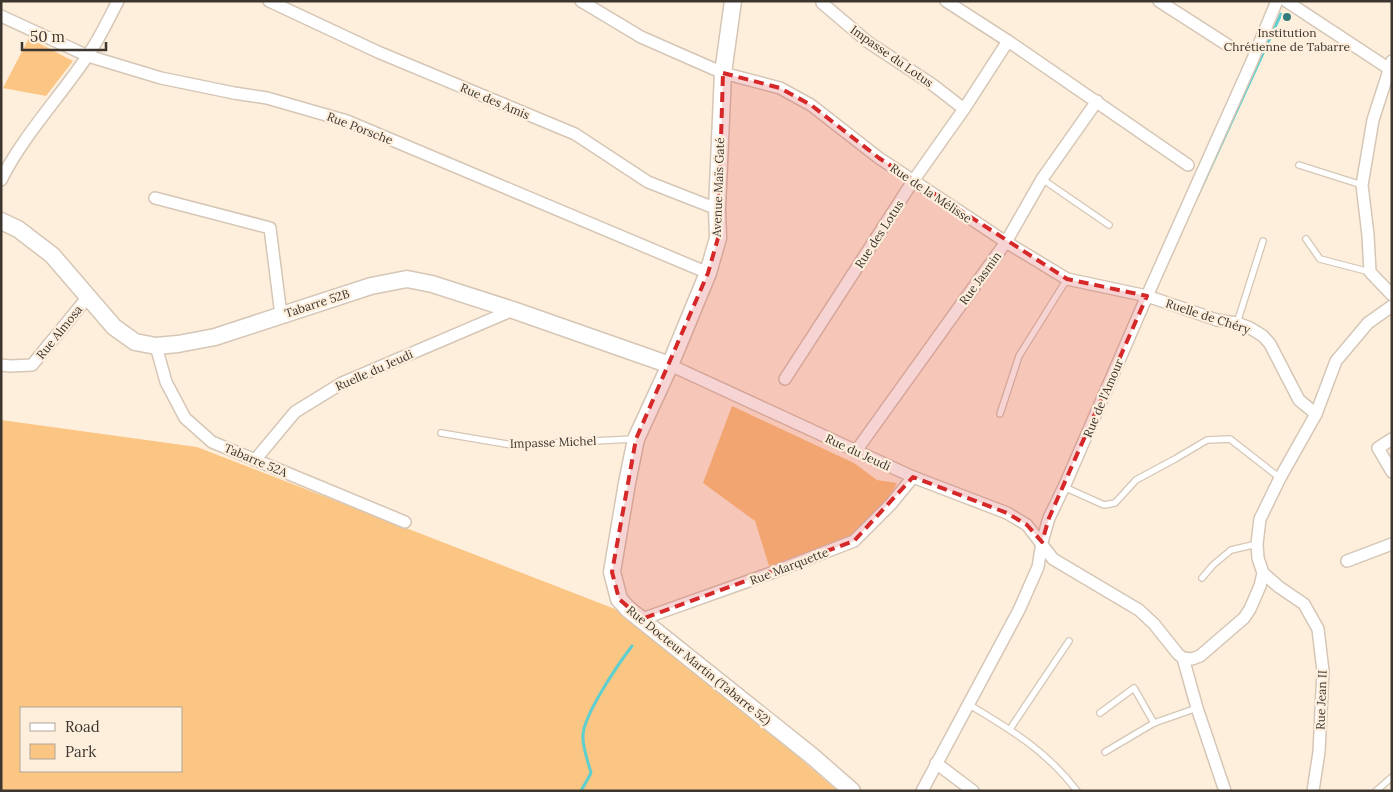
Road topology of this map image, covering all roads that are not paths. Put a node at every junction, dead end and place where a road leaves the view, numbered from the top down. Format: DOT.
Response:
graph roads {
  1 [pos="118,1"];
  2 [pos="269,1"];
  3 [pos="581,1"];
  4 [pos="733,1"];
  5 [pos="946,1"];
  6 [pos="1159,1"];
  7 [pos="1277,1"];
  8 [pos="1286,1"];
  9 [pos="822,3"];
  10 [pos="1,16"];
  11 [pos="1008,41"];
  12 [pos="1229,46"];
  13 [pos="88,56"];
  14 [pos="1391,67"];
  15 [pos="723,73"];
  16 [pos="1097,101"];
  17 [pos="964,109"];
  18 [pos="1188,165"];
  19 [pos="1299,166"];
  20 [pos="1042,179"];
  21 [pos="1,180"];
  22 [pos="913,181"];
  23 [pos="1362,185"];
  24 [pos="155,198"];
  25 [pos="716,209"];
  26 [pos="1,221"];
  27 [pos="1109,225"];
  28 [pos="1306,239"];
  29 [pos="1264,241"];
  30 [pos="1006,242"];
  31 [pos="708,272"];
  32 [pos="1370,272"];
  33 [pos="1067,279"];
  34 [pos="1392,295"];
  35 [pos="1147,296"];
  36 [pos="87,298"];
  37 [pos="1392,306"];
  38 [pos="513,310"];
  39 [pos="281,314"];
  40 [pos="1237,323"];
  41 [pos="156,346"];
  42 [pos="1,365"];
  43 [pos="670,365"];
  44 [pos="785,379"];
  45 [pos="1000,414"];
  46 [pos="1316,414"];
  47 [pos="441,433"];
  48 [pos="636,439"];
  49 [pos="1392,439"];
  50 [pos="856,451"];
  51 [pos="255,460"];
  52 [pos="1392,472"];
  53 [pos="913,476"];
  54 [pos="1280,478"];
  55 [pos="1064,487"];
  56 [pos="405,522"];
  57 [pos="1042,542"];
  58 [pos="1257,544"];
  59 [pos="1392,544"];
  60 [pos="1347,561"];
  61 [pos="1263,574"];
  62 [pos="1202,578"];
  63 [pos="642,619"];
  64 [pos="1069,641"];
  65 [pos="1183,658"];
  66 [pos="968,704"];
  67 [pos="1197,708"];
  68 [pos="1100,713"];
  69 [pos="1154,722"];
  70 [pos="1010,729"];
  71 [pos="1105,752"];
  72 [pos="936,763"];
  73 [pos="1392,777"];
  74 [pos="852,791"];
  75 [pos="922,791"];
  76 [pos="973,791"];
  77 [pos="1077,791"];
  78 [pos="1225,791"];
  79 [pos="1313,791"];
  80 [pos="1376,791"];
  1 -- 13 [label="street"];
  2 -- 25 [label="street, Rue des Amis"];
  3 -- 15 [label="street, Rue de la Mélisse"];
  4 -- 15 [label="street, Avenue Maïs Gaté"];
  5 -- 11 [label="street"];
  6 -- 12 [label="street"];
  7 -- 35 [label="street, Rue de l'Amour"];
  8 -- 14 [label="street"];
  9 -- 17 [label="street, Impasse du Lotus"];
  10 -- 13 [label="street, Rue Porsche"];
  11 -- 16 [label="street"];
  11 -- 17 [label="street, Rue des Lotus"];
  13 -- 21 [label="street"];
  13 -- 31 [label="street, Rue Porsche"];
  14 -- 23 [label="street"];
  15 -- 22 [label="street, Rue de la Mélisse"];
  15 -- 25 [label="street, Avenue Maïs Gaté"];
  16 -- 18 [label="street"];
  16 -- 20 [label="street, Rue Jasmin"];
  17 -- 22 [label="street, Rue des Lotus"];
  19 -- 23 [label="lane"];
  20 -- 27 [label="lane"];
  20 -- 30 [label="street, Rue Jasmin"];
  22 -- 30 [label="street, Rue de la Mélisse"];
  22 -- 44 [label="street, Rue des Lotus"];
  23 -- 32 [label="street"];
  24 -- 39 [label="street"];
  25 -- 31 [label="street, Avenue Maïs Gaté"];
  26 -- 36 [label="street, Tabarre 52B"];
  28 -- 32 [label="lane"];
  29 -- 40 [label="lane"];
  30 -- 33 [label="street, Rue de la Mélisse"];
  30 -- 50 [label="street, Rue Jasmin"];
  31 -- 43 [label="street, Avenue Maïs Gaté"];
  32 -- 34 [label="street"];
  33 -- 35 [label="street, Rue de la Mélisse"];
  33 -- 45 [label="lane"];
  35 -- 40 [label="street, Ruelle de Chéry"];
  35 -- 55 [label="street, Rue de l'Amour"];
  36 -- 41 [label="street, Tabarre 52B"];
  36 -- 42 [label="street, Rue Almosa"];
  37 -- 46 [label="street"];
  38 -- 39 [label="street, Tabarre 52B"];
  38 -- 43 [label="street, Tabarre 52B"];
  38 -- 51 [label="street, Ruelle du Jeudi"];
  39 -- 41 [label="street, Tabarre 52B"];
  40 -- 46 [label="street, Ruelle de Chéry"];
  41 -- 51 [label="street, Tabarre 52A"];
  43 -- 48 [label="street, Rue Docteur Martin (Tabarre 52)"];
  43 -- 50 [label="street, Rue du Jeudi"];
  46 -- 54 [label="street"];
  47 -- 48 [label="lane, Impasse Michel"];
  48 -- 63 [label="street, Rue Docteur Martin (Tabarre 52)"];
  49 -- 52 [label="street"];
  50 -- 53 [label="street, Rue du Jeudi"];
  51 -- 56 [label="street, Tabarre 52A"];
  53 -- 57 [label="street, Rue du Jeudi"];
  53 -- 63 [label="street, Rue Marquette"];
  54 -- 55 [label="lane"];
  54 -- 58 [label="street"];
  55 -- 57 [label="street, Rue de l'Amour"];
  57 -- 65 [label="street, Rue du Jeudi"];
  57 -- 66 [label="street, Rue de l'Amour"];
  58 -- 61 [label="street"];
  58 -- 62 [label="lane"];
  59 -- 60 [label="street"];
  61 -- 65 [label="street"];
  61 -- 79 [label="street, Rue Jean II"];
  63 -- 74 [label="street, Rue Docteur Martin (Tabarre 52)"];
  64 -- 70 [label="lane"];
  65 -- 67 [label="street"];
  66 -- 70 [label="lane"];
  66 -- 72 [label="street, Rue de l'Amour"];
  67 -- 69 [label="lane"];
  67 -- 78 [label="street"];
  68 -- 69 [label="lane"];
  69 -- 71 [label="lane"];
  70 -- 77 [label="lane"];
  72 -- 75 [label="street, Rue de l'Amour"];
  72 -- 76 [label="street"];
  73 -- 80 [label="lane"];
}
